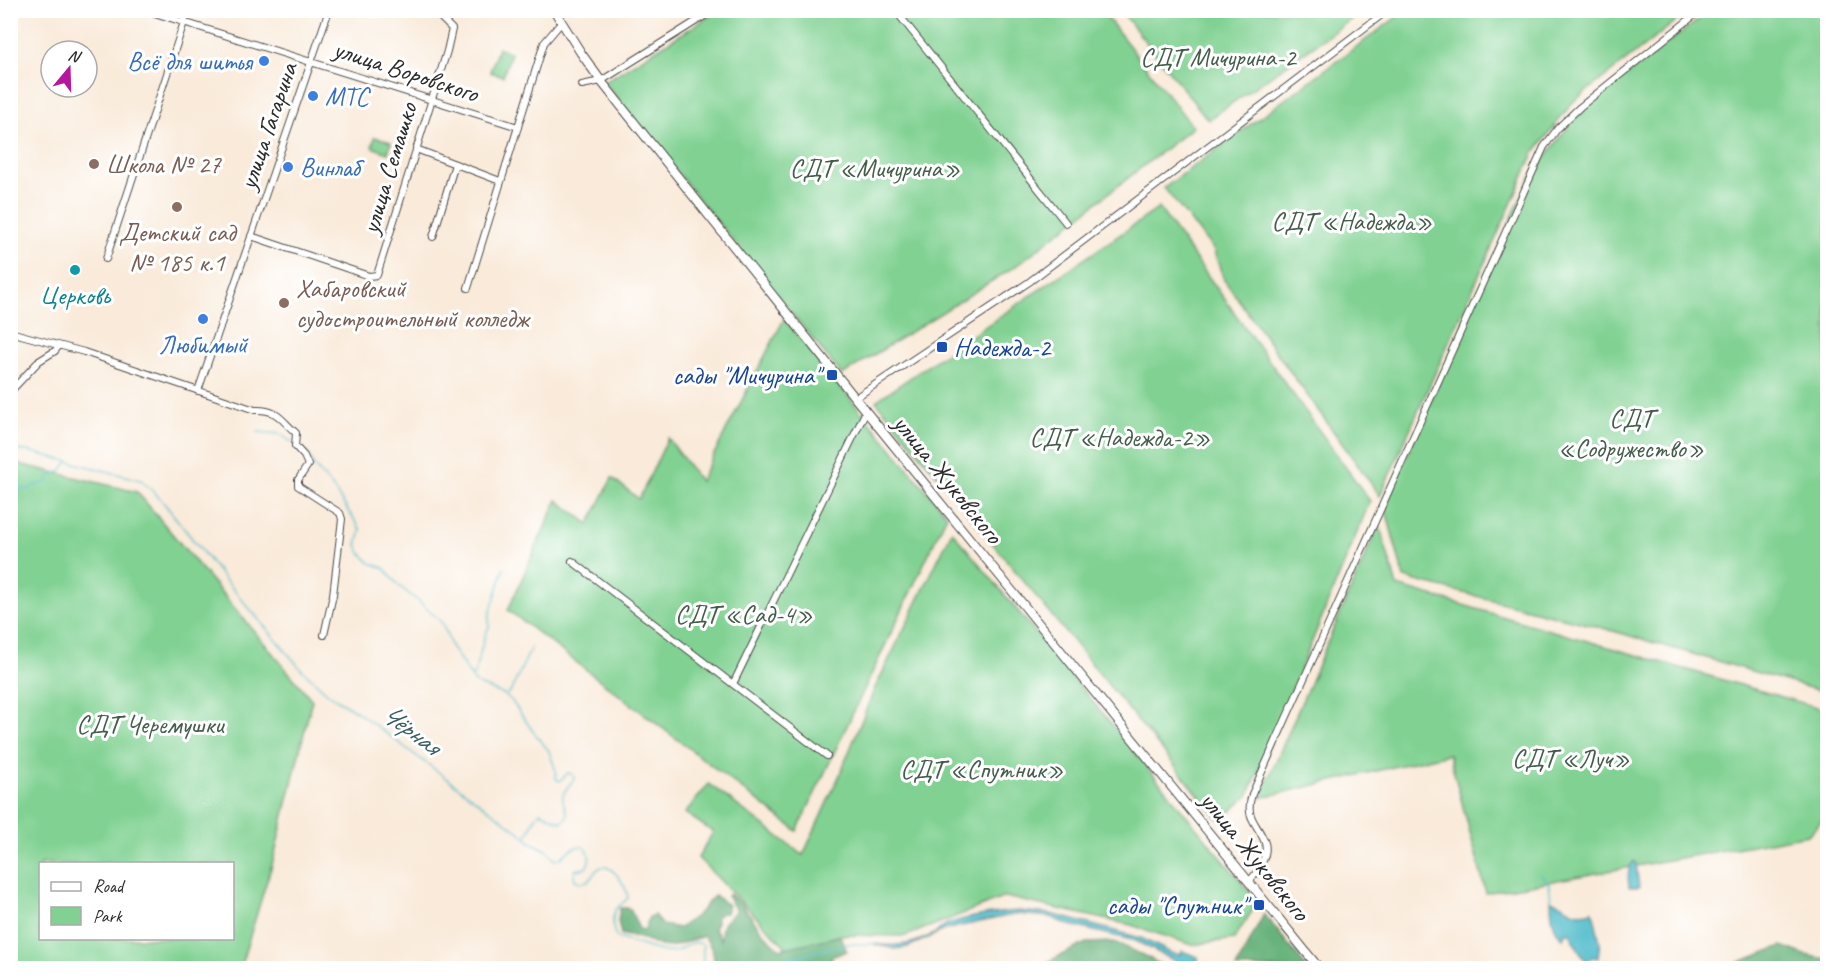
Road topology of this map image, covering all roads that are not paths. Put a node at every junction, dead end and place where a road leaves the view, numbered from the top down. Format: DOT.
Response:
graph roads {
  1 [pos="145,10"];
  2 [pos="188,10"];
  3 [pos="329,10"];
  4 [pos="433,10"];
  5 [pos="554,10"];
  6 [pos="714,10"];
  7 [pos="895,10"];
  8 [pos="1388,10"];
  9 [pos="1701,10"];
  10 [pos="184,22"];
  11 [pos="561,23"];
  12 [pos="311,62"];
  13 [pos="601,81"];
  14 [pos="582,85"];
  15 [pos="430,99"];
  16 [pos="518,127"];
  17 [pos="416,150"];
  18 [pos="455,164"];
  19 [pos="500,182"];
  20 [pos="1066,223"];
  21 [pos="250,236"];
  22 [pos="433,237"];
  23 [pos="106,260"];
  24 [pos="468,288"];
  25 [pos="10,332"];
  26 [pos="59,346"];
  27 [pos="10,392"];
  28 [pos="198,392"];
  29 [pos="855,398"];
  30 [pos="866,411"];
  31 [pos="572,561"];
  32 [pos="324,636"];
  33 [pos="733,684"];
  34 [pos="827,756"];
  35 [pos="1249,882"];
  36 [pos="1319,969"];
  1 -- 10 [label="street, улица Воровского"];
  2 -- 10 [label="street"];
  3 -- 12 [label="street, улица Гагарина"];
  4 -- 15 [label="street, улица Семашко"];
  5 -- 11 [label="main road, улица Жуковского"];
  6 -- 13 [label="street"];
  7 -- 20 [label="street"];
  8 -- 29 [label="street"];
  9 -- 35 [label="street"];
  10 -- 12 [label="street, улица Воровского"];
  10 -- 23 [label="street"];
  11 -- 13 [label="main road, улица Жуковского"];
  11 -- 16 [label="street"];
  12 -- 15 [label="street, улица Воровского"];
  12 -- 21 [label="street, улица Гагарина"];
  13 -- 14 [label="street"];
  13 -- 29 [label="main road, улица Жуковского"];
  15 -- 16 [label="street, улица Воровского"];
  15 -- 17 [label="street, улица Семашко"];
  16 -- 19 [label="street"];
  17 -- 18 [label="street"];
  17 -- 21 [label="street, улица Семашко"];
  18 -- 19 [label="street"];
  18 -- 22 [label="street"];
  19 -- 24 [label="street"];
  21 -- 28 [label="street, улица Гагарина"];
  25 -- 26 [label="street"];
  26 -- 27 [label="street"];
  26 -- 28 [label="street"];
  28 -- 32 [label="street"];
  29 -- 30 [label="main road, улица Жуковского"];
  30 -- 33 [label="street"];
  30 -- 35 [label="main road, улица Жуковского"];
  31 -- 33 [label="street"];
  33 -- 34 [label="street"];
  35 -- 36 [label="main road, улица Жуковского"];
}
